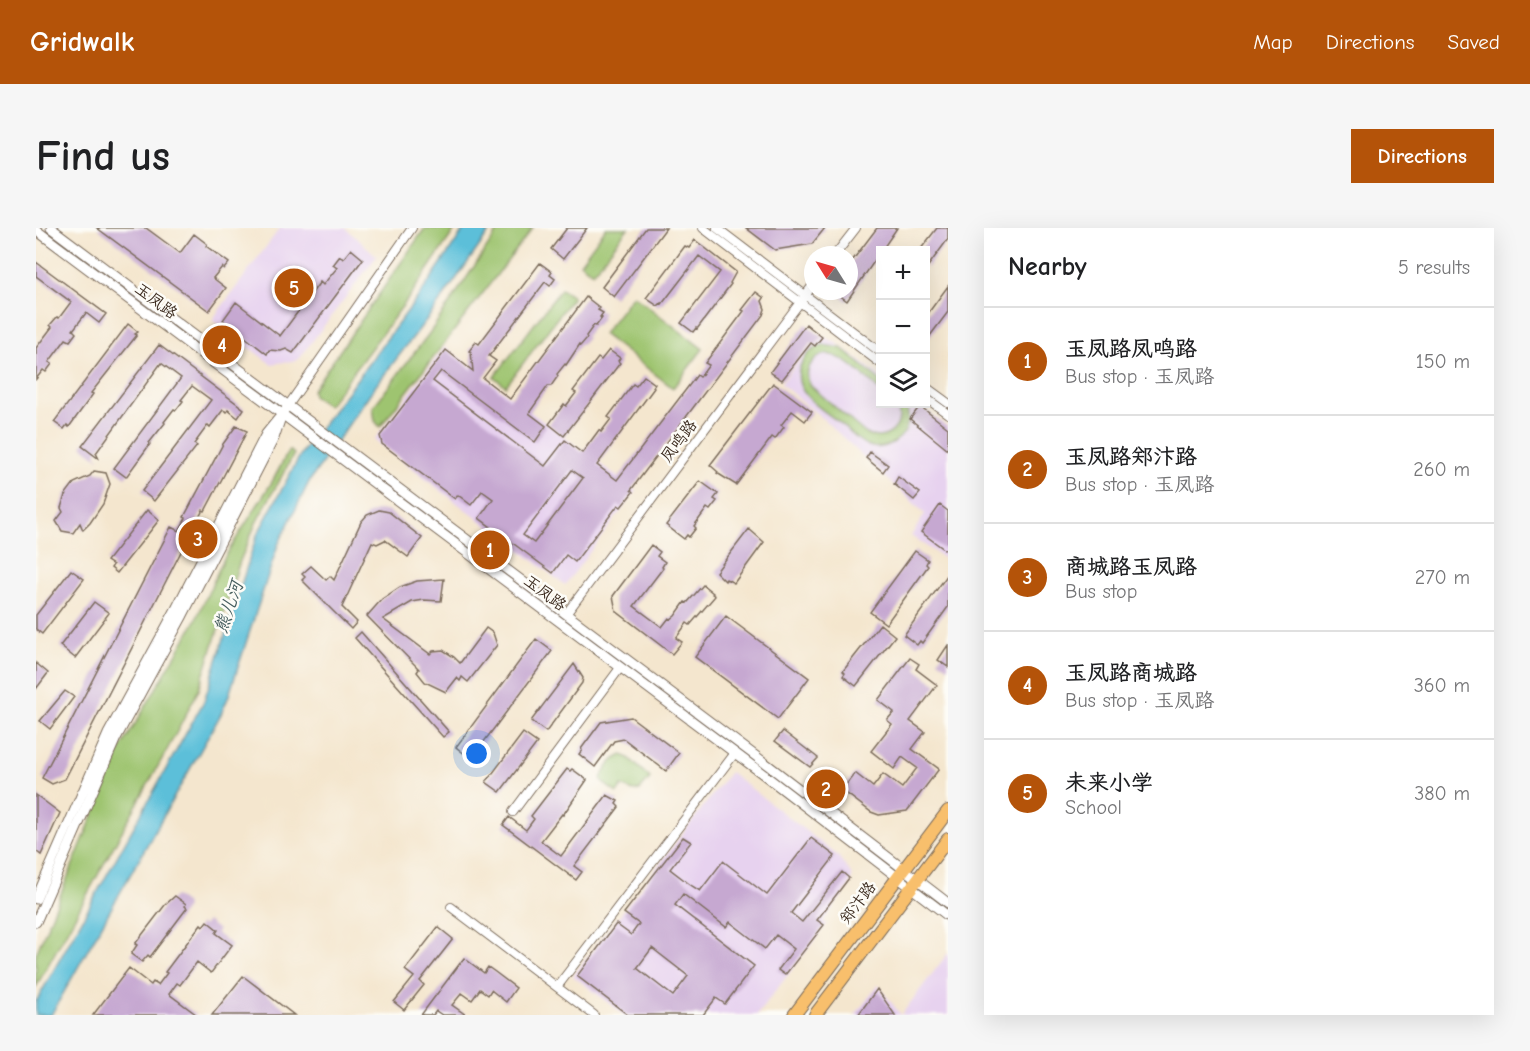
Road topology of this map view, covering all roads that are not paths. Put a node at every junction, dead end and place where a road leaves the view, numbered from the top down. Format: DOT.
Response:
graph roads {
  1 [pos="51,228"];
  2 [pos="412,228"];
  3 [pos="703,228"];
  4 [pos="717,228"];
  5 [pos="856,228"];
  6 [pos="36,230"];
  7 [pos="842,246"];
  8 [pos="804,296"];
  9 [pos="802,299"];
  10 [pos="876,349"];
  11 [pos="876,360"];
  12 [pos="930,390"];
  13 [pos="930,401"];
  14 [pos="948,404"];
  15 [pos="288,405"];
  16 [pos="282,414"];
  17 [pos="948,414"];
  18 [pos="566,614"];
  19 [pos="620,668"];
  20 [pos="735,753"];
  21 [pos="948,811"];
  22 [pos="513,812"];
  23 [pos="948,839"];
  24 [pos="901,873"];
  25 [pos="914,884"];
  26 [pos="36,899"];
  27 [pos="948,903"];
  28 [pos="451,907"];
  29 [pos="948,916"];
  30 [pos="36,922"];
  31 [pos="557,987"];
  32 [pos="594,1015"];
  33 [pos="794,1015"];
  34 [pos="815,1015"];
  1 -- 15 [label="street, 玉凤路"];
  2 -- 15 [label="street"];
  3 -- 9 [label="street"];
  4 -- 9 [label="street"];
  5 -- 7 [label="street"];
  6 -- 16 [label="street, 玉凤路"];
  8 -- 9 [label="street, 凤鸣路"];
  9 -- 10 [label="street"];
  9 -- 11 [label="street"];
  9 -- 18 [label="street, 凤鸣路"];
  12 -- 14 [label="street"];
  13 -- 17 [label="street"];
  15 -- 16 [label="street"];
  15 -- 18 [label="street, 玉凤路"];
  16 -- 19 [label="street, 玉凤路"];
  16 -- 26 [label="street"];
  16 -- 30 [label="street"];
  18 -- 24 [label="street, 玉凤路"];
  19 -- 20 [label="street, 玉凤路"];
  19 -- 22 [label="street"];
  20 -- 24 [label="street, 玉凤路"];
  20 -- 31 [label="street"];
  21 -- 24 [label="main road, 郑汴路"];
  23 -- 25 [label="main road, 郑汴路"];
  24 -- 25 [label="street, 玉凤路"];
  24 -- 33 [label="main road, 郑汴路"];
  25 -- 27 [label="street, 玉凤路"];
  25 -- 29 [label="street, 玉凤路"];
  25 -- 34 [label="main road, 郑汴路"];
  28 -- 31 [label="street"];
  31 -- 32 [label="street"];
}
